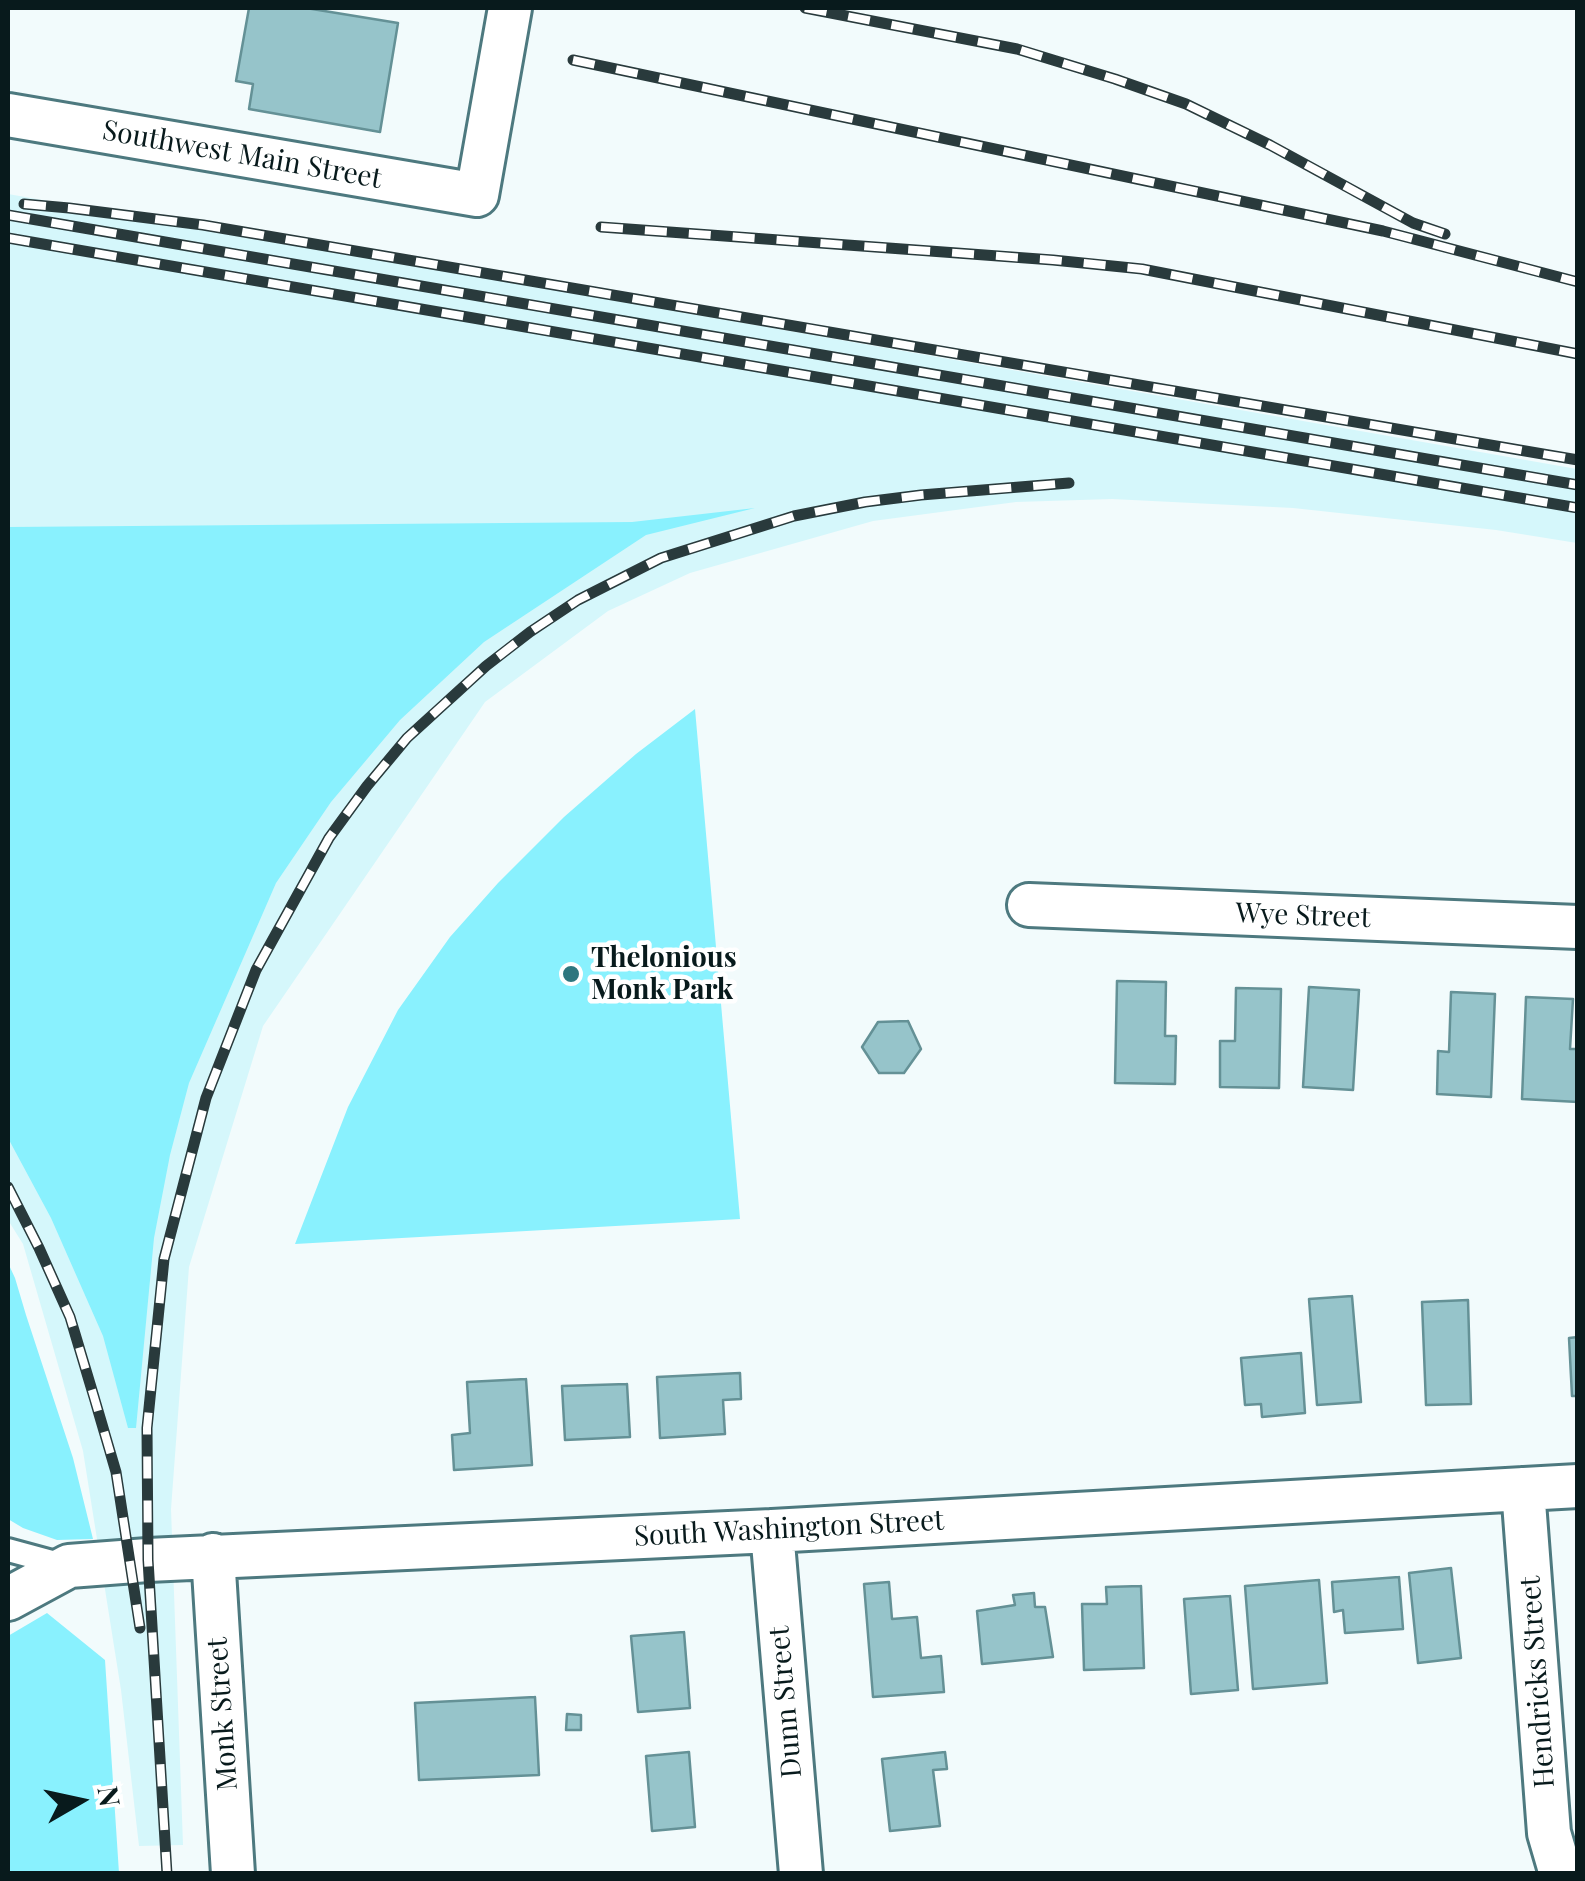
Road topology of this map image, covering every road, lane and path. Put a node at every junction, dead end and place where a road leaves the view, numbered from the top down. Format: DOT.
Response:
graph roads {
  1 [pos="510,8"];
  2 [pos="8,115"];
  3 [pos="1029,905"];
  4 [pos="1578,927"];
  5 [pos="1578,1486"];
  6 [pos="1523,1489"];
  7 [pos="772,1531"];
  8 [pos="8,1550"];
  9 [pos="213,1556"];
  10 [pos="69,1566"];
  11 [pos="8,1599"];
  12 [pos="234,1874"];
  13 [pos="801,1874"];
  14 [pos="1560,1874"];
  1 -- 2 [label="street, Southwest Main Street"];
  3 -- 4 [label="street, Wye Street"];
  5 -- 6 [label="street, South Washington Street"];
  6 -- 7 [label="street, South Washington Street"];
  6 -- 14 [label="street, Hendricks Street"];
  7 -- 9 [label="street, South Washington Street"];
  7 -- 13 [label="street, Dunn Street"];
  8 -- 10 [label="lane"];
  9 -- 10 [label="street, South Washington Street"];
  9 -- 12 [label="street, Monk Street"];
  10 -- 11 [label="street, South Washington Street"];
}
